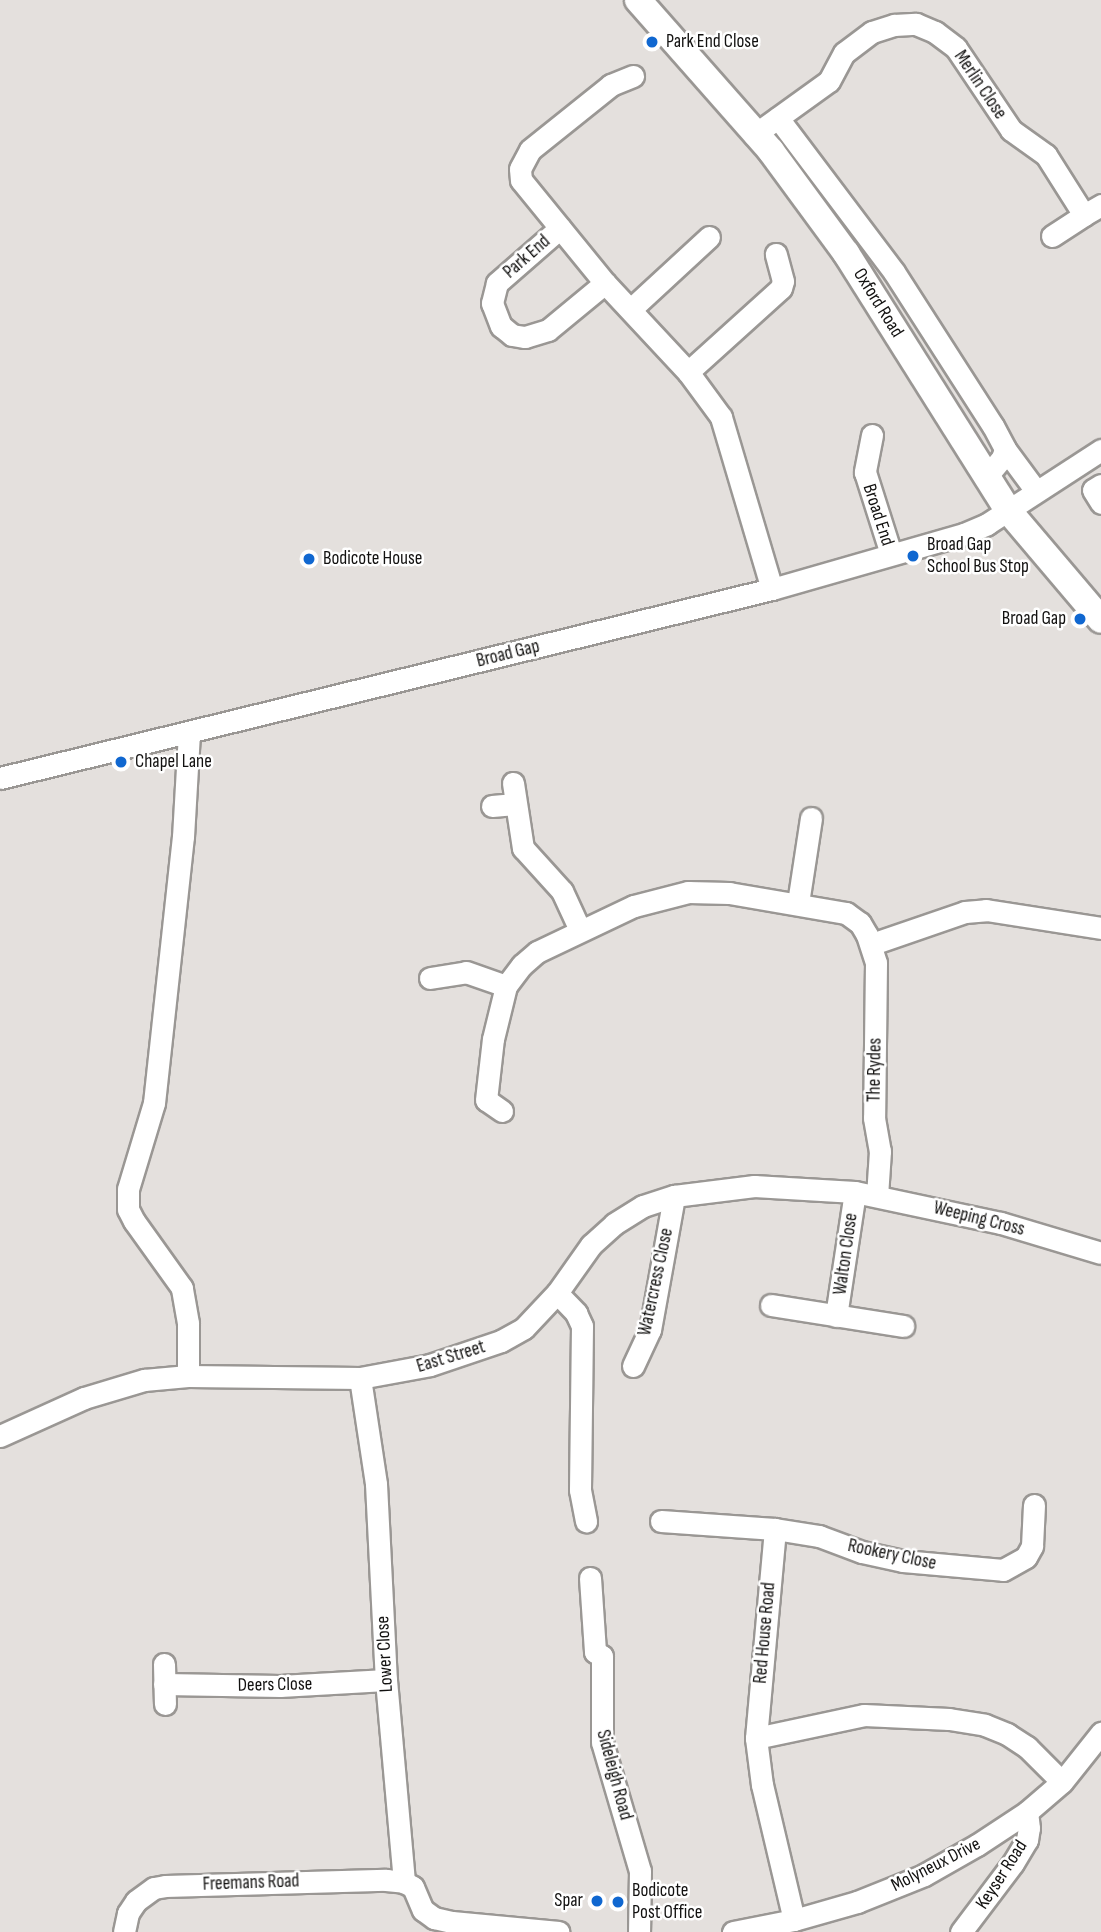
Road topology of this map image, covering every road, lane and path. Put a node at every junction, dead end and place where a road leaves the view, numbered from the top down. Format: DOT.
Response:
graph roads {
  1 [pos="638,0"];
  2 [pos="633,76"];
  3 [pos="778,118"];
  4 [pos="754,135"];
  5 [pos="1092,210"];
  6 [pos="560,228"];
  7 [pos="1052,236"];
  8 [pos="709,237"];
  9 [pos="776,254"];
  10 [pos="605,283"];
  11 [pos="631,309"];
  12 [pos="688,372"];
  13 [pos="872,435"];
  14 [pos="1005,449"];
  15 [pos="1101,450"];
  16 [pos="986,477"];
  17 [pos="1036,491"];
  18 [pos="1007,509"];
  19 [pos="891,554"];
  20 [pos="772,589"];
  21 [pos="1101,620"];
  22 [pos="189,733"];
  23 [pos="0,778"];
  24 [pos="513,783"];
  25 [pos="515,804"];
  26 [pos="492,806"];
  27 [pos="811,818"];
  28 [pos="797,902"];
  29 [pos="1101,928"];
  30 [pos="580,930"];
  31 [pos="872,944"];
  32 [pos="430,978"];
  33 [pos="506,986"];
  34 [pos="485,1105"];
  35 [pos="855,1192"];
  36 [pos="674,1196"];
  37 [pos="877,1196"];
  38 [pos="1101,1253"];
  39 [pos="557,1293"];
  40 [pos="771,1306"];
  41 [pos="836,1316"];
  42 [pos="903,1326"];
  43 [pos="633,1366"];
  44 [pos="188,1376"];
  45 [pos="360,1378"];
  46 [pos="0,1436"];
  47 [pos="1034,1505"];
  48 [pos="586,1521"];
  49 [pos="661,1521"];
  50 [pos="775,1529"];
  51 [pos="590,1578"];
  52 [pos="386,1680"];
  53 [pos="164,1684"];
  54 [pos="1101,1733"];
  55 [pos="756,1738"];
  56 [pos="1062,1782"];
  57 [pos="1027,1811"];
  58 [pos="404,1882"];
  59 [pos="794,1920"];
  60 [pos="431,1925"];
  61 [pos="124,1932"];
  62 [pos="559,1932"];
  63 [pos="639,1932"];
  64 [pos="733,1932"];
  65 [pos="961,1932"];
  1 -- 4 [label="main road, Oxford Road"];
  2 -- 6 [label="street, Park End"];
  3 -- 4 [label="street, Merlin Close"];
  3 -- 5 [label="street, Merlin Close"];
  3 -- 14 [label="street"];
  4 -- 16 [label="main road, Oxford Road"];
  5 -- 7 [label="street, Merlin Close"];
  6 -- 10 [label="street, Park End"];
  6 -- 10 [label="street, Park End"];
  8 -- 11 [label="street"];
  9 -- 12 [label="street"];
  10 -- 11 [label="street, Park End"];
  11 -- 12 [label="street, Park End"];
  12 -- 20 [label="street, Park End"];
  13 -- 19 [label="street, Broad End"];
  14 -- 16 [label="street"];
  14 -- 17 [label="street"];
  15 -- 17 [label="street, Broad Gap"];
  16 -- 18 [label="main road, Oxford Road"];
  17 -- 18 [label="street, Broad Gap"];
  18 -- 19 [label="street, Broad Gap"];
  18 -- 21 [label="main road, Oxford Road"];
  19 -- 20 [label="street, Broad Gap"];
  20 -- 22 [label="street, Broad Gap"];
  22 -- 23 [label="street, Broad Gap"];
  22 -- 44 [label="street"];
  24 -- 25 [label="street"];
  25 -- 26 [label="street"];
  25 -- 30 [label="street"];
  27 -- 28 [label="street"];
  28 -- 30 [label="street"];
  28 -- 31 [label="street"];
  29 -- 31 [label="street"];
  30 -- 33 [label="street"];
  31 -- 37 [label="street, The Rydes"];
  32 -- 33 [label="street"];
  33 -- 34 [label="street"];
  35 -- 36 [label="street, East Street"];
  35 -- 37 [label="street, Weeping Cross"];
  35 -- 41 [label="street, Walton Close"];
  36 -- 39 [label="street, East Street"];
  36 -- 43 [label="street, Watercress Close"];
  37 -- 38 [label="street, Weeping Cross"];
  39 -- 45 [label="street, East Street"];
  39 -- 48 [label="street"];
  40 -- 41 [label="street, Walton Close"];
  41 -- 42 [label="street, Walton Close"];
  44 -- 45 [label="street, East Street"];
  44 -- 46 [label="street, East Street"];
  45 -- 52 [label="street, Lower Close"];
  47 -- 50 [label="street, Rookery Close"];
  49 -- 50 [label="street, Rookery Close"];
  50 -- 55 [label="street, Red House Road"];
  51 -- 63 [label="street, Sideleigh Road"];
  52 -- 53 [label="street, Deers Close"];
  52 -- 58 [label="street, Lower Close"];
  54 -- 56 [label="street, Molyneux Drive"];
  55 -- 56 [label="street"];
  55 -- 59 [label="street, Red House Road"];
  56 -- 57 [label="street, Molyneux Drive"];
  57 -- 59 [label="street, Molyneux Drive"];
  57 -- 65 [label="street, Keyser Road"];
  58 -- 60 [label="street, Lower Close"];
  58 -- 61 [label="street, Freemans Road"];
  59 -- 64 [label="street, Molyneux Drive"];
  60 -- 62 [label="street"];
}
